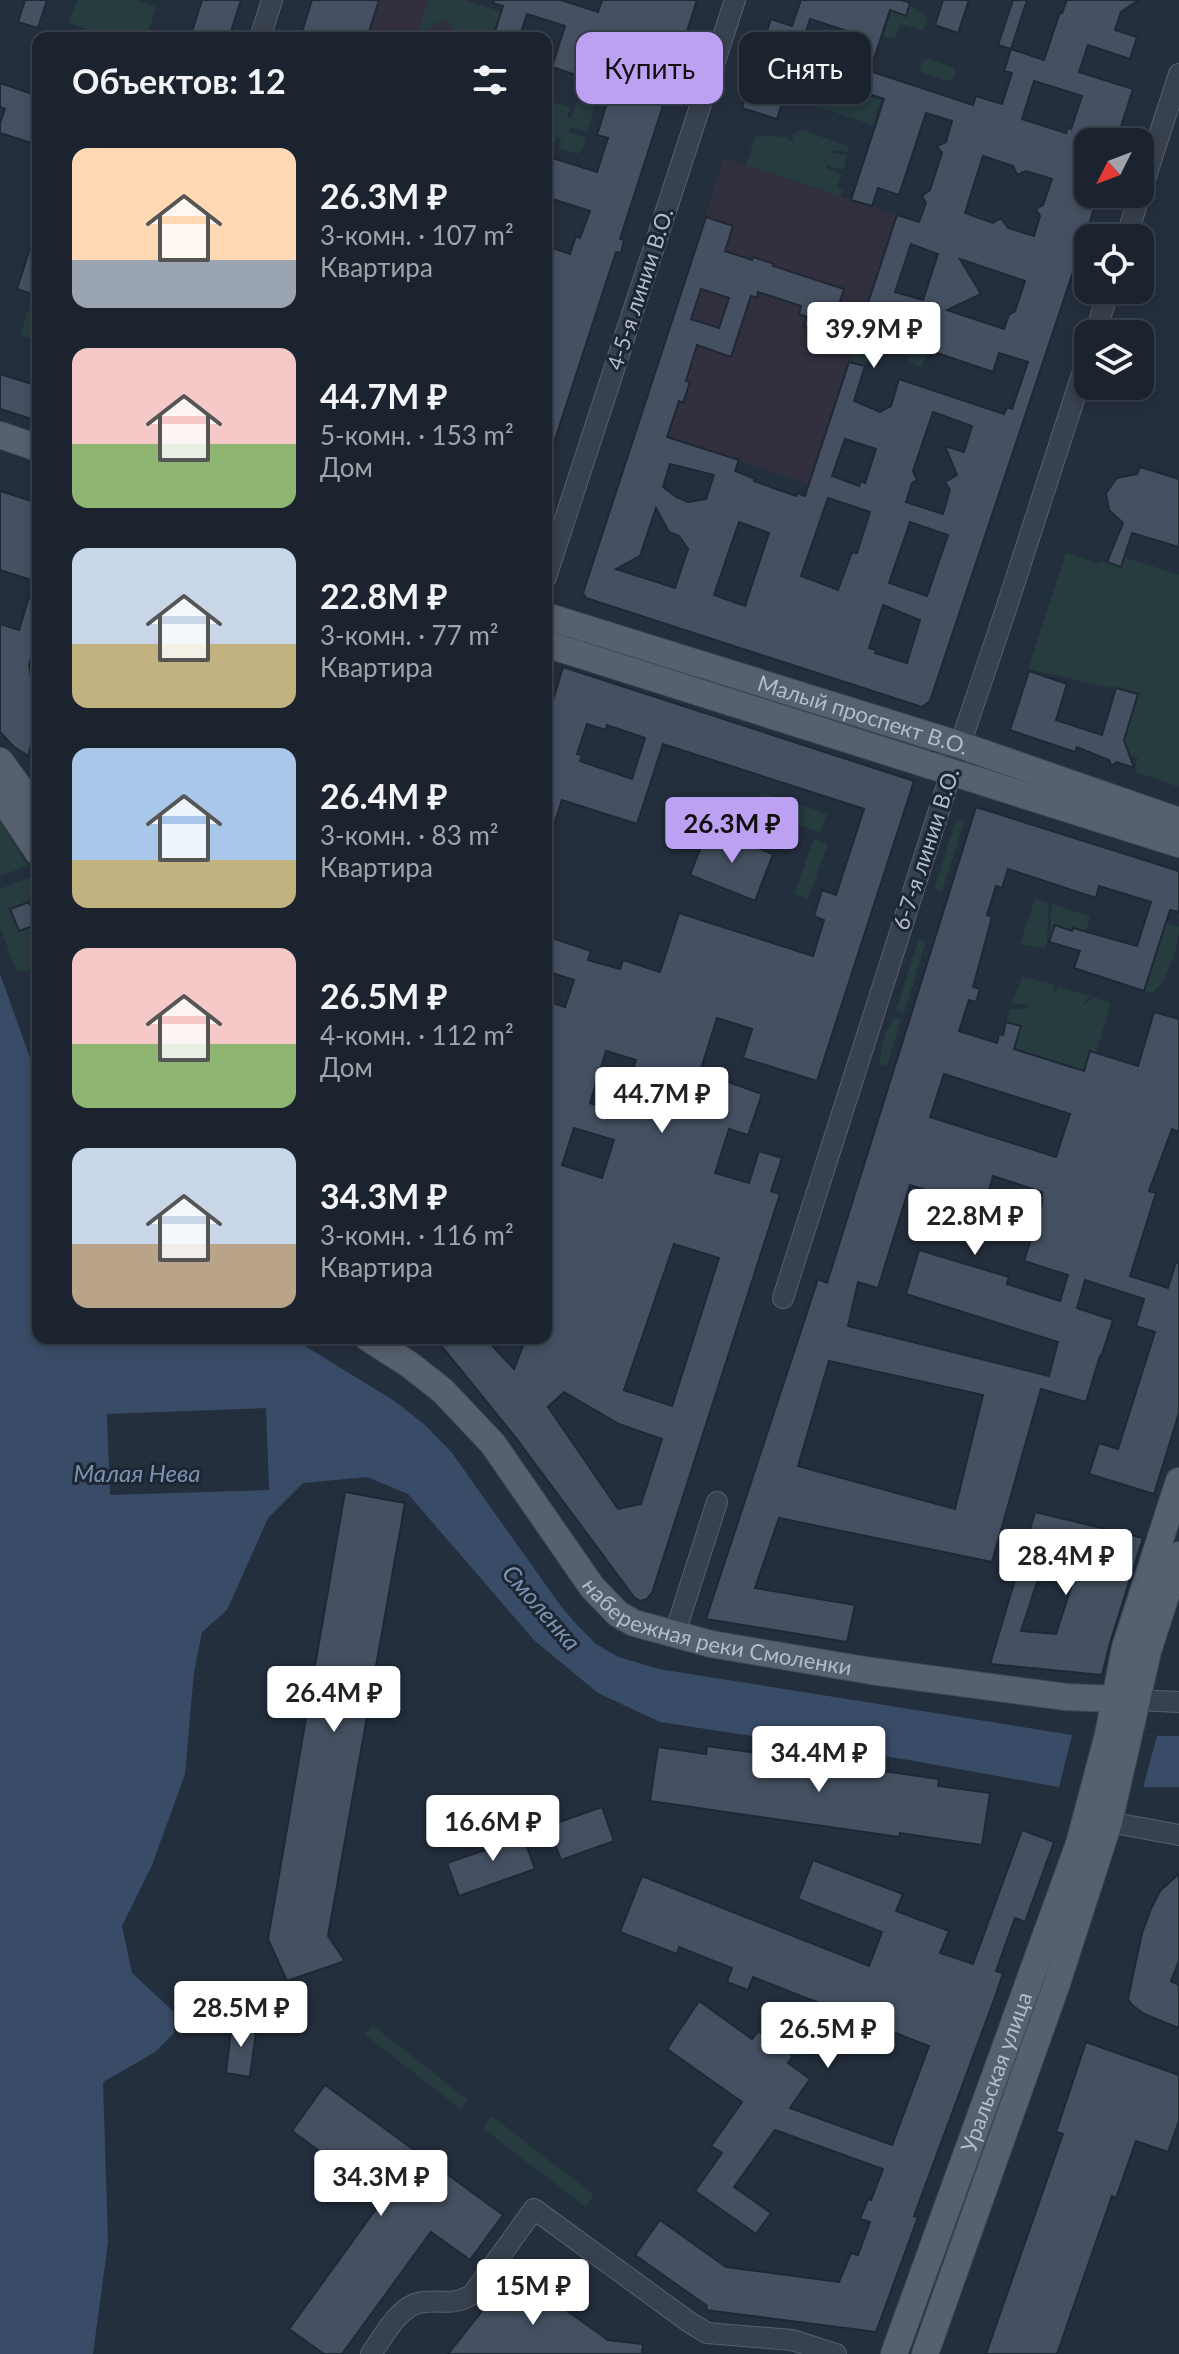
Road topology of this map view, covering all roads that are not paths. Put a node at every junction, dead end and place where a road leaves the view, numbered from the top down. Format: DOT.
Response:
graph roads {
  1 [pos="272,0"];
  2 [pos="735,0"];
  3 [pos="262,32"];
  4 [pos="1179,74"];
  5 [pos="1131,224"];
  6 [pos="1074,399"];
  7 [pos="0,435"];
  8 [pos="32,446"];
  9 [pos="0,453"];
  10 [pos="32,464"];
  11 [pos="552,559"];
  12 [pos="552,618"];
  13 [pos="552,646"];
  14 [pos="960,745"];
  15 [pos="0,761"];
  16 [pos="951,772"];
  17 [pos="0,795"];
  18 [pos="32,805"];
  19 [pos="1179,821"];
  20 [pos="32,843"];
  21 [pos="1179,844"];
  22 [pos="783,1298"];
  23 [pos="377,1344"];
  24 [pos="1179,1481"];
  25 [pos="717,1502"];
  26 [pos="1179,1555"];
  27 [pos="674,1636"];
  28 [pos="1126,1700"];
  29 [pos="1179,1702"];
  30 [pos="1106,1788"];
  31 [pos="1109,1822"];
  32 [pos="1179,1835"];
  33 [pos="371,2354"];
  34 [pos="836,2354"];
  35 [pos="894,2354"];
  36 [pos="925,2354"];
  1 -- 3 [label="street"];
  2 -- 11 [label="street, 4-5-я линии В.О."];
  4 -- 5 [label="street"];
  6 -- 14 [label="street, 6-7-я линии В.О."];
  7 -- 8 [label="main road"];
  9 -- 10 [label="main road"];
  12 -- 14 [label="main road, Малый проспект В.О."];
  13 -- 16 [label="main road, Малый проспект В.О."];
  14 -- 16 [label="street, 6-7-я линии В.О."];
  14 -- 19 [label="main road, Малый проспект В.О."];
  15 -- 18 [label="main road"];
  16 -- 21 [label="main road, Малый проспект В.О."];
  16 -- 22 [label="street, 6-7-я линии В.О."];
  17 -- 20 [label="main road"];
  23 -- 27 [label="main road, набережная реки Смоленки"];
  24 -- 28 [label="main road"];
  25 -- 27 [label="street"];
  26 -- 28 [label="main road"];
  27 -- 28 [label="main road, набережная реки Смоленки"];
  28 -- 29 [label="street, набережная реки Смоленки"];
  28 -- 30 [label="main road"];
  30 -- 31 [label="main road, Уральская улица"];
  30 -- 35 [label="main road, Уральская улица"];
  31 -- 32 [label="street"];
  31 -- 36 [label="main road, Уральская улица"];
  33 -- 34 [label="street"];
}
